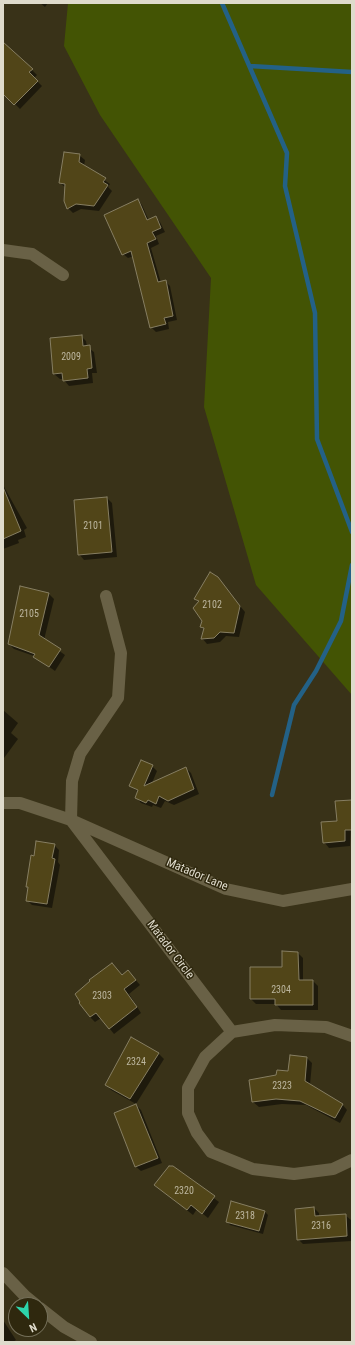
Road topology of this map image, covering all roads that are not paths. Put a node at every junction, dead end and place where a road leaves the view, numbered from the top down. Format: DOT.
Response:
graph roads {
  1 [pos="3,250"];
  2 [pos="63,275"];
  3 [pos="106,596"];
  4 [pos="3,802"];
  5 [pos="71,820"];
  6 [pos="352,888"];
  7 [pos="232,1032"];
  8 [pos="352,1036"];
  9 [pos="352,1160"];
  10 [pos="3,1273"];
  11 [pos="25,1297"];
  12 [pos="48,1314"];
  13 [pos="90,1342"];
  1 -- 2 [label="street"];
  3 -- 5 [label="street"];
  4 -- 5 [label="street, Matador Lane"];
  5 -- 6 [label="street, Matador Lane"];
  5 -- 7 [label="street, Matador Circle"];
  7 -- 8 [label="street"];
  7 -- 9 [label="street"];
  10 -- 11 [label="street"];
  12 -- 13 [label="street"];
}
